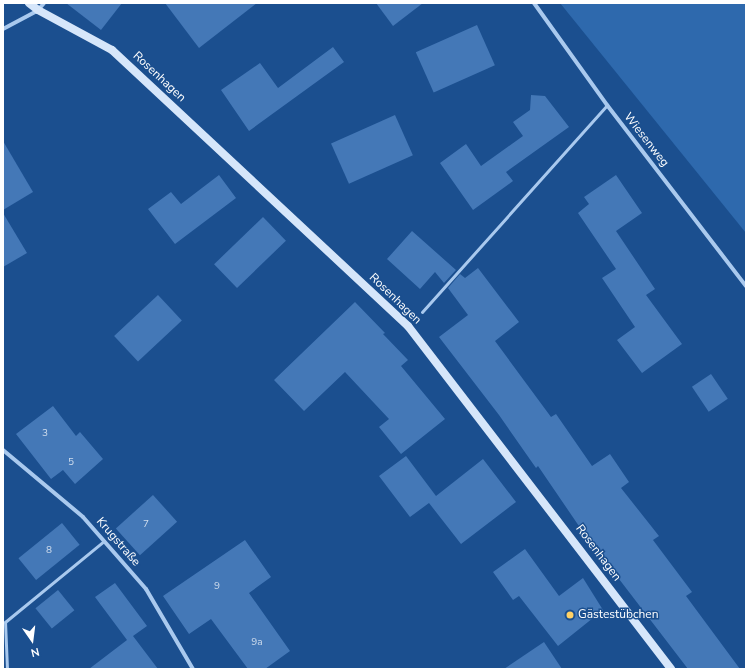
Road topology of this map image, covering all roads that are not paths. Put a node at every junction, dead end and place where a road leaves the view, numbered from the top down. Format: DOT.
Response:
graph roads {
  1 [pos="30,3"];
  2 [pos="44,3"];
  3 [pos="534,3"];
  4 [pos="38,10"];
  5 [pos="3,29"];
  6 [pos="606,105"];
  7 [pos="746,286"];
  8 [pos="422,312"];
  9 [pos="3,450"];
  10 [pos="104,541"];
  11 [pos="7,669"];
  12 [pos="193,669"];
  13 [pos="671,669"];
  1 -- 4 [label="street, Rosenhagen"];
  2 -- 4 [label="street"];
  3 -- 6 [label="street, Wiesenweg"];
  4 -- 5 [label="street"];
  4 -- 13 [label="street, Rosenhagen"];
  6 -- 7 [label="street, Wiesenweg"];
  6 -- 8 [label="lane"];
  9 -- 10 [label="street, Krugstraße"];
  10 -- 11 [label="lane"];
  10 -- 12 [label="street, Krugstraße"];
}
